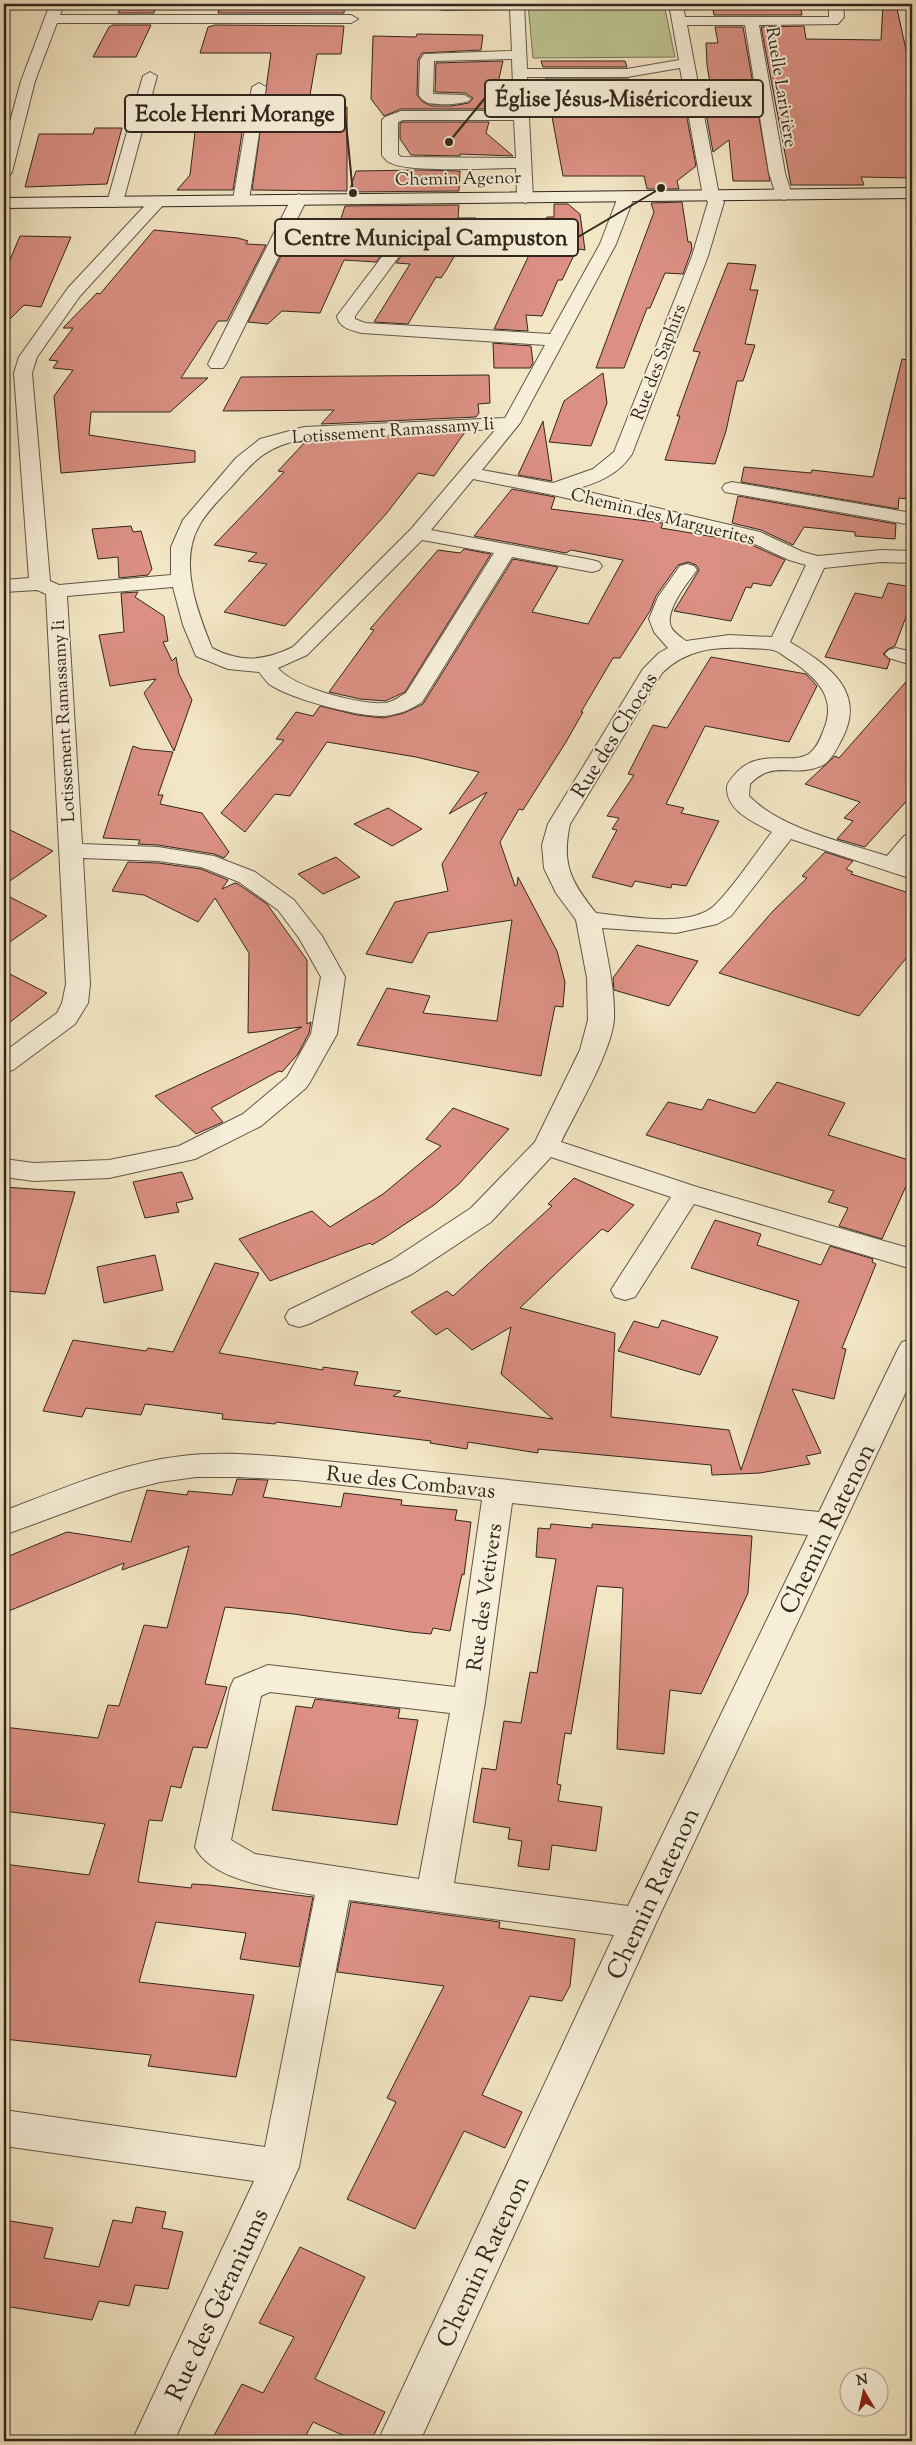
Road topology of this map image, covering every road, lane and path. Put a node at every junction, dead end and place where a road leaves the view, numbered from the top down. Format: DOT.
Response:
graph roads {
  1 [pos="57,4"];
  2 [pos="432,4"];
  3 [pos="676,4"];
  4 [pos="836,4"];
  5 [pos="517,5"];
  6 [pos="52,19"];
  7 [pos="351,19"];
  8 [pos="678,21"];
  9 [pos="751,22"];
  10 [pos="520,55"];
  11 [pos="686,63"];
  12 [pos="521,73"];
  13 [pos="150,76"];
  14 [pos="259,88"];
  15 [pos="502,98"];
  16 [pos="522,98"];
  17 [pos="483,99"];
  18 [pos="522,115"];
  19 [pos="524,163"];
  20 [pos="4,172"];
  21 [pos="912,193"];
  22 [pos="784,195"];
  23 [pos="626,196"];
  24 [pos="711,196"];
  25 [pos="525,198"];
  26 [pos="299,199"];
  27 [pos="241,200"];
  28 [pos="158,201"];
  29 [pos="115,202"];
  30 [pos="4,203"];
  31 [pos="400,244"];
  32 [pos="556,340"];
  33 [pos="217,364"];
  34 [pos="511,423"];
  35 [pos="470,473"];
  36 [pos="732,488"];
  37 [pos="553,489"];
  38 [pos="912,519"];
  39 [pos="418,533"];
  40 [pos="912,536"];
  41 [pos="506,550"];
  42 [pos="909,557"];
  43 [pos="817,562"];
  44 [pos="592,566"];
  45 [pos="687,570"];
  46 [pos="180,580"];
  47 [pos="4,586"];
  48 [pos="48,587"];
  49 [pos="779,644"];
  50 [pos="681,648"];
  51 [pos="265,665"];
  52 [pos="786,830"];
  53 [pos="912,841"];
  54 [pos="70,851"];
  55 [pos="903,868"];
  56 [pos="588,919"];
  57 [pos="4,1064"];
  58 [pos="546,1146"];
  59 [pos="4,1168"];
  60 [pos="687,1193"];
  61 [pos="912,1259"];
  62 [pos="625,1290"];
  63 [pos="299,1317"];
  64 [pos="912,1349"];
  65 [pos="498,1492"];
  66 [pos="4,1523"];
  67 [pos="827,1525"];
  68 [pos="469,1702"];
  69 [pos="335,1883"];
  70 [pos="434,1895"];
  71 [pos="638,1923"];
  72 [pos="4,2128"];
  73 [pos="280,2167"];
  74 [pos="153,2441"];
  75 [pos="399,2441"];
  1 -- 6 [label="street"];
  2 -- 5 [label="street"];
  3 -- 8 [label="street"];
  4 -- 9 [label="street, Ruelle Larivière"];
  5 -- 10 [label="street"];
  6 -- 7 [label="street"];
  6 -- 20 [label="street"];
  8 -- 9 [label="street"];
  8 -- 11 [label="street"];
  9 -- 22 [label="street, Ruelle Larivière"];
  10 -- 12 [label="street"];
  10 -- 17 [label="street"];
  11 -- 12 [label="street"];
  11 -- 24 [label="street"];
  12 -- 16 [label="street"];
  13 -- 29 [label="street"];
  14 -- 27 [label="street"];
  15 -- 16 [label="street"];
  16 -- 18 [label="street"];
  18 -- 19 [label="street"];
  18 -- 19 [label="street"];
  19 -- 25 [label="street"];
  21 -- 22 [label="street, Chemin Agenor"];
  22 -- 24 [label="street, Chemin Agenor"];
  23 -- 24 [label="street, Chemin Agenor"];
  23 -- 25 [label="street, Chemin Agenor"];
  23 -- 32 [label="street, Lotissement Ramassamy Ii"];
  24 -- 37 [label="street, Rue des Saphirs"];
  25 -- 26 [label="street, Chemin Agenor"];
  26 -- 27 [label="street, Chemin Agenor"];
  26 -- 33 [label="street"];
  27 -- 28 [label="street, Chemin Agenor"];
  28 -- 29 [label="street, Chemin Agenor"];
  28 -- 48 [label="street"];
  29 -- 30 [label="street, Chemin Agenor"];
  31 -- 32 [label="street"];
  32 -- 34 [label="street, Lotissement Ramassamy Ii"];
  34 -- 35 [label="street, Lotissement Ramassamy Ii"];
  34 -- 46 [label="street, Lotissement Ramassamy Ii"];
  35 -- 37 [label="street, Chemin des Marguerites"];
  35 -- 39 [label="street, Lotissement Ramassamy Ii"];
  36 -- 38 [label="street"];
  37 -- 43 [label="street, Chemin des Marguerites"];
  39 -- 41 [label="street"];
  39 -- 51 [label="street, Lotissement Ramassamy Ii"];
  40 -- 42 [label="street"];
  41 -- 44 [label="street"];
  41 -- 51 [label="street"];
  42 -- 43 [label="street, Chemin des Marguerites"];
  43 -- 49 [label="street"];
  45 -- 50 [label="street"];
  46 -- 48 [label="street, Lotissement Ramassamy Ii"];
  46 -- 51 [label="street, Lotissement Ramassamy Ii"];
  47 -- 48 [label="street, Lotissement Ramassamy Ii"];
  48 -- 54 [label="street, Lotissement Ramassamy Ii"];
  49 -- 50 [label="street, Rue des Chocas"];
  49 -- 52 [label="street, Rue des Chocas"];
  50 -- 56 [label="street, Rue des Chocas"];
  52 -- 55 [label="street"];
  52 -- 56 [label="street"];
  53 -- 55 [label="street"];
  54 -- 57 [label="street, Lotissement Ramassamy Ii"];
  54 -- 59 [label="street, Lotissement Ramassamy Ii"];
  56 -- 58 [label="street, Rue des Chocas"];
  58 -- 60 [label="street"];
  58 -- 63 [label="street, Rue des Chocas"];
  60 -- 61 [label="street"];
  60 -- 62 [label="street"];
  64 -- 67 [label="street, Chemin Ratenon"];
  65 -- 66 [label="street, Rue des Combavas"];
  65 -- 67 [label="street, Rue des Combavas"];
  65 -- 68 [label="street, Rue des Vetivers"];
  67 -- 71 [label="street, Chemin Ratenon"];
  68 -- 69 [label="street, Rue des Vetivers"];
  68 -- 70 [label="street, Rue des Vetivers"];
  69 -- 70 [label="street, Rue des Vetivers"];
  69 -- 73 [label="street, Rue des Géraniums"];
  70 -- 71 [label="street, Rue des Vetivers"];
  71 -- 75 [label="street, Chemin Ratenon"];
  72 -- 73 [label="street"];
  73 -- 74 [label="street, Rue des Géraniums"];
}
